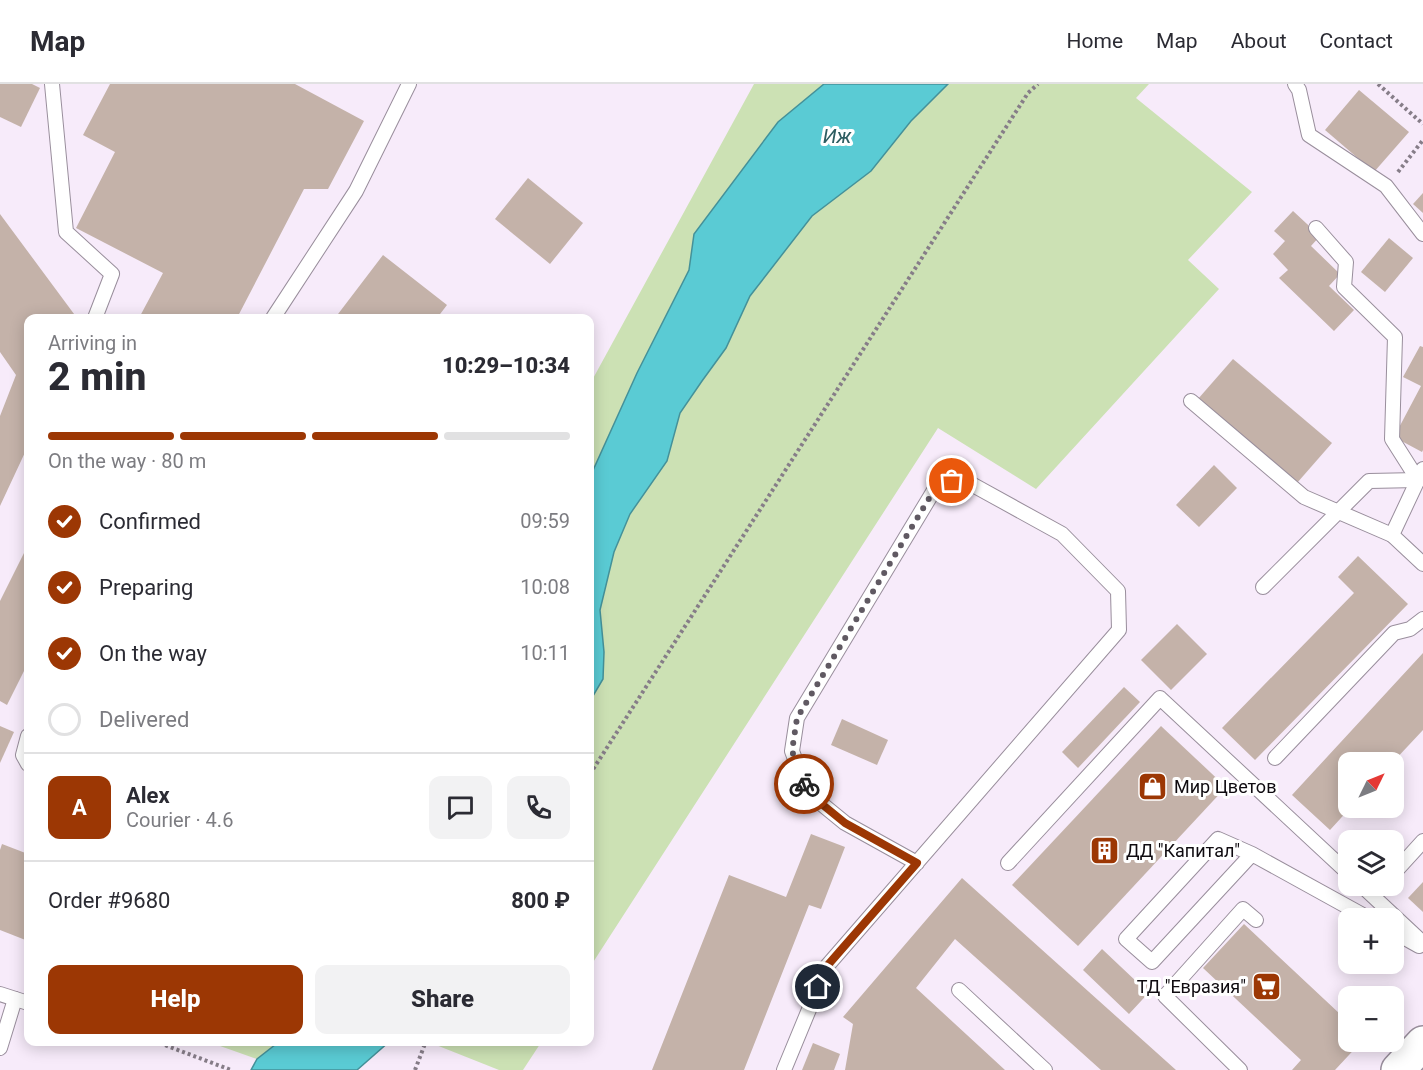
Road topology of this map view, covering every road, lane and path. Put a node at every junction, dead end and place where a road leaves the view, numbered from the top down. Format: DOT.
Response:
graph roads {
  1 [pos="52,84"];
  2 [pos="409,84"];
  3 [pos="1038,84"];
  4 [pos="1296,84"];
  5 [pos="1378,84"];
  6 [pos="1423,124"];
  7 [pos="1423,140"];
  8 [pos="1386,186"];
  9 [pos="1316,228"];
  10 [pos="1423,234"];
  11 [pos="96,314"];
  12 [pos="276,314"];
  13 [pos="1191,401"];
  14 [pos="1420,475"];
  15 [pos="1338,512"];
  16 [pos="1392,535"];
  17 [pos="1423,564"];
  18 [pos="1263,587"];
  19 [pos="1423,619"];
  20 [pos="1275,758"];
  21 [pos="594,768"];
  22 [pos="1423,841"];
  23 [pos="1252,854"];
  24 [pos="1404,862"];
  25 [pos="917,863"];
  26 [pos="1008,863"];
  27 [pos="1338,864"];
  28 [pos="1372,896"];
  29 [pos="1350,908"];
  30 [pos="1256,920"];
  31 [pos="1404,938"];
  32 [pos="1423,943"];
  33 [pos="1423,948"];
  34 [pos="959,990"];
  35 [pos="0,994"];
  36 [pos="22,1001"];
  37 [pos="1423,1043"];
  38 [pos="167,1046"];
  39 [pos="424,1046"];
  40 [pos="0,1048"];
  41 [pos="231,1070"];
  42 [pos="415,1070"];
  43 [pos="784,1070"];
  44 [pos="1045,1070"];
  45 [pos="1240,1070"];
  46 [pos="1398,1070"];
  1 -- 11 [label="lane"];
  2 -- 12 [label="lane"];
  3 -- 21 [label="path"];
  4 -- 8 [label="lane"];
  5 -- 6 [label="path"];
  7 -- 8 [label="path"];
  8 -- 10 [label="lane"];
  9 -- 14 [label="lane"];
  13 -- 15 [label="lane"];
  14 -- 15 [label="lane"];
  14 -- 16 [label="lane"];
  15 -- 16 [label="lane"];
  15 -- 18 [label="lane"];
  16 -- 17 [label="lane"];
  19 -- 20 [label="lane"];
  22 -- 24 [label="lane"];
  23 -- 23 [label="lane"];
  23 -- 29 [label="lane"];
  25 -- 25 [label="lane"];
  25 -- 43 [label="lane"];
  26 -- 27 [label="lane"];
  28 -- 32 [label="lane"];
  30 -- 45 [label="lane"];
  31 -- 33 [label="lane"];
  34 -- 44 [label="lane"];
  35 -- 36 [label="lane"];
  36 -- 40 [label="lane"];
  37 -- 46 [label="main road"];
  38 -- 41 [label="path"];
  39 -- 42 [label="path"];
}
